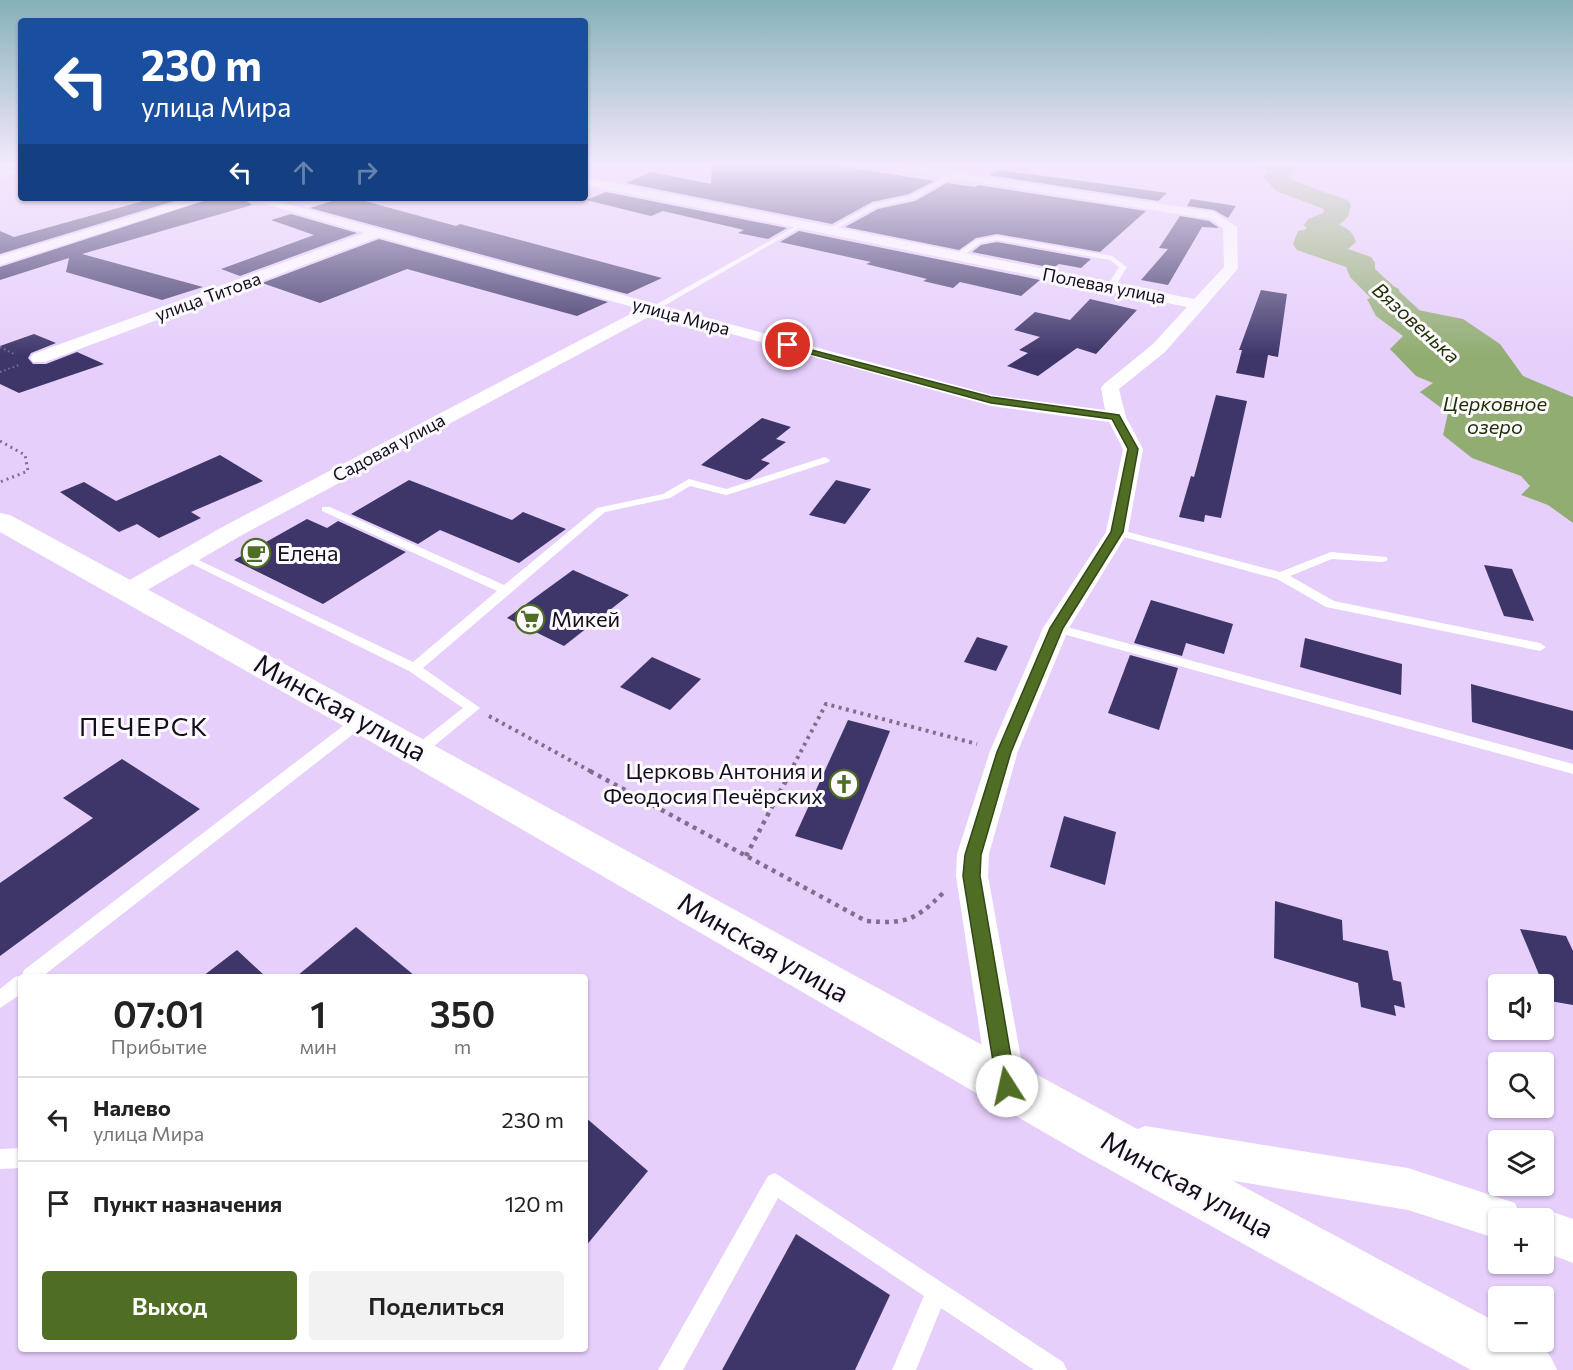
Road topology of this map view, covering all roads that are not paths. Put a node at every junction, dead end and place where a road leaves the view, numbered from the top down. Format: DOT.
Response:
graph roads {
  1 [pos="108,228"];
  2 [pos="359,228"];
  3 [pos="797,228"];
  4 [pos="811,228"];
  5 [pos="834,228"];
  6 [pos="1230,228"];
  7 [pos="828,231"];
  8 [pos="377,233"];
  9 [pos="956,257"];
  10 [pos="0,261"];
  11 [pos="1110,288"];
  12 [pos="1199,306"];
  13 [pos="652,309"];
  14 [pos="39,358"];
  15 [pos="1116,417"];
  16 [pos="825,460"];
  17 [pos="326,509"];
  18 [pos="0,521"];
  19 [pos="1117,532"];
  20 [pos="184,557"];
  21 [pos="1382,559"];
  22 [pos="1281,576"];
  23 [pos="505,590"];
  24 [pos="128,591"];
  25 [pos="1056,628"];
  26 [pos="1540,647"];
  27 [pos="414,668"];
  28 [pos="361,720"];
  29 [pos="417,752"];
  30 [pos="1573,769"];
  31 [pos="33,974"];
  32 [pos="18,985"];
  33 [pos="0,1000"];
  34 [pos="1007,1086"];
  35 [pos="1102,1139"];
  36 [pos="18,1158"];
  37 [pos="0,1160"];
  38 [pos="1488,1214"];
  39 [pos="1554,1235"];
  40 [pos="1573,1241"];
  41 [pos="938,1291"];
  42 [pos="670,1370"];
  43 [pos="904,1370"];
  44 [pos="1055,1370"];
  45 [pos="1528,1370"];
  1 -- 10 [label="street"];
  2 -- 8 [label="street, улица Мира"];
  3 -- 13 [label="lane"];
  4 -- 7 [label="street, Полевая улица"];
  5 -- 7 [label="lane"];
  6 -- 12 [label="street"];
  7 -- 9 [label="street, Полевая улица"];
  8 -- 13 [label="street, улица Мира"];
  8 -- 14 [label="street, улица Титова"];
  9 -- 11 [label="street, Полевая улица"];
  9 -- 11 [label="lane"];
  11 -- 12 [label="street, Полевая улица"];
  12 -- 15 [label="street"];
  13 -- 15 [label="street, улица Мира"];
  13 -- 20 [label="street, Садовая улица"];
  15 -- 19 [label="street"];
  16 -- 23 [label="lane"];
  17 -- 23 [label="lane"];
  18 -- 24 [label="main road, Минская улица"];
  19 -- 22 [label="lane"];
  19 -- 25 [label="street"];
  20 -- 24 [label="street, Садовая улица"];
  20 -- 27 [label="lane"];
  21 -- 22 [label="lane"];
  22 -- 26 [label="lane"];
  23 -- 27 [label="lane"];
  24 -- 28 [label="main road, Минская улица"];
  25 -- 30 [label="lane"];
  25 -- 34 [label="street"];
  27 -- 29 [label="lane"];
  28 -- 29 [label="main road, Минская улица"];
  28 -- 31 [label="lane"];
  29 -- 34 [label="main road, Минская улица"];
  32 -- 33 [label="lane"];
  34 -- 35 [label="main road, Минская улица"];
  35 -- 38 [label="street"];
  35 -- 45 [label="main road, Минская улица"];
  36 -- 37 [label="lane"];
  39 -- 40 [label="street"];
  41 -- 42 [label="lane"];
  41 -- 43 [label="lane"];
  41 -- 44 [label="lane"];
}
